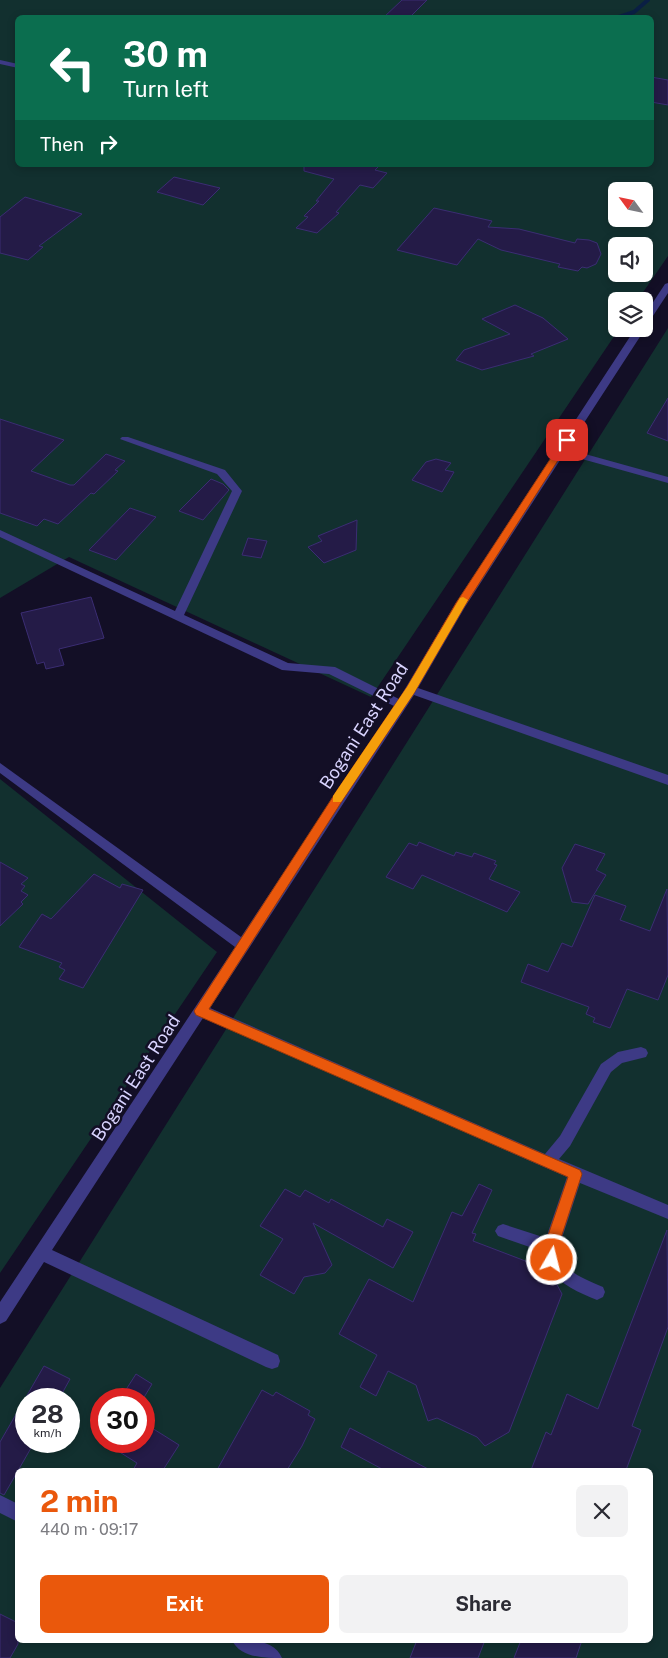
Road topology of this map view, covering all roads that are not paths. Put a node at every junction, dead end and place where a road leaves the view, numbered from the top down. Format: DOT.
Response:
graph roads {
  1 [pos="0,62"];
  2 [pos="15,65"];
  3 [pos="668,286"];
  4 [pos="653,309"];
  5 [pos="635,337"];
  6 [pos="125,439"];
  7 [pos="561,450"];
  8 [pos="668,480"];
  9 [pos="0,533"];
  10 [pos="178,617"];
  11 [pos="410,690"];
  12 [pos="400,704"];
  13 [pos="0,767"];
  14 [pos="668,780"];
  15 [pos="242,946"];
  16 [pos="201,1011"];
  17 [pos="641,1053"];
  18 [pos="547,1162"];
  19 [pos="576,1174"];
  20 [pos="668,1212"];
  21 [pos="503,1231"];
  22 [pos="551,1247"];
  23 [pos="42,1254"];
  24 [pos="597,1292"];
  25 [pos="0,1316"];
  26 [pos="272,1361"];
  27 [pos="0,1504"];
  28 [pos="15,1512"];
  29 [pos="246,1643"];
  30 [pos="273,1658"];
  1 -- 2 [label="street"];
  3 -- 4 [label="street"];
  5 -- 7 [label="street, Bogani East Road"];
  6 -- 10 [label="street"];
  7 -- 8 [label="street"];
  7 -- 11 [label="street, Bogani East Road"];
  9 -- 10 [label="street"];
  10 -- 12 [label="street"];
  11 -- 12 [label="street, Bogani East Road"];
  11 -- 14 [label="street"];
  12 -- 15 [label="street, Bogani East Road"];
  13 -- 15 [label="street"];
  15 -- 16 [label="street, Bogani East Road"];
  16 -- 18 [label="street"];
  16 -- 23 [label="street, Bogani East Road"];
  17 -- 18 [label="street"];
  18 -- 19 [label="street"];
  19 -- 20 [label="street"];
  19 -- 22 [label="street"];
  21 -- 22 [label="street"];
  22 -- 24 [label="street"];
  23 -- 25 [label="street, Bogani East Road"];
  23 -- 26 [label="street"];
  27 -- 28 [label="street"];
  29 -- 30 [label="street"];
}
